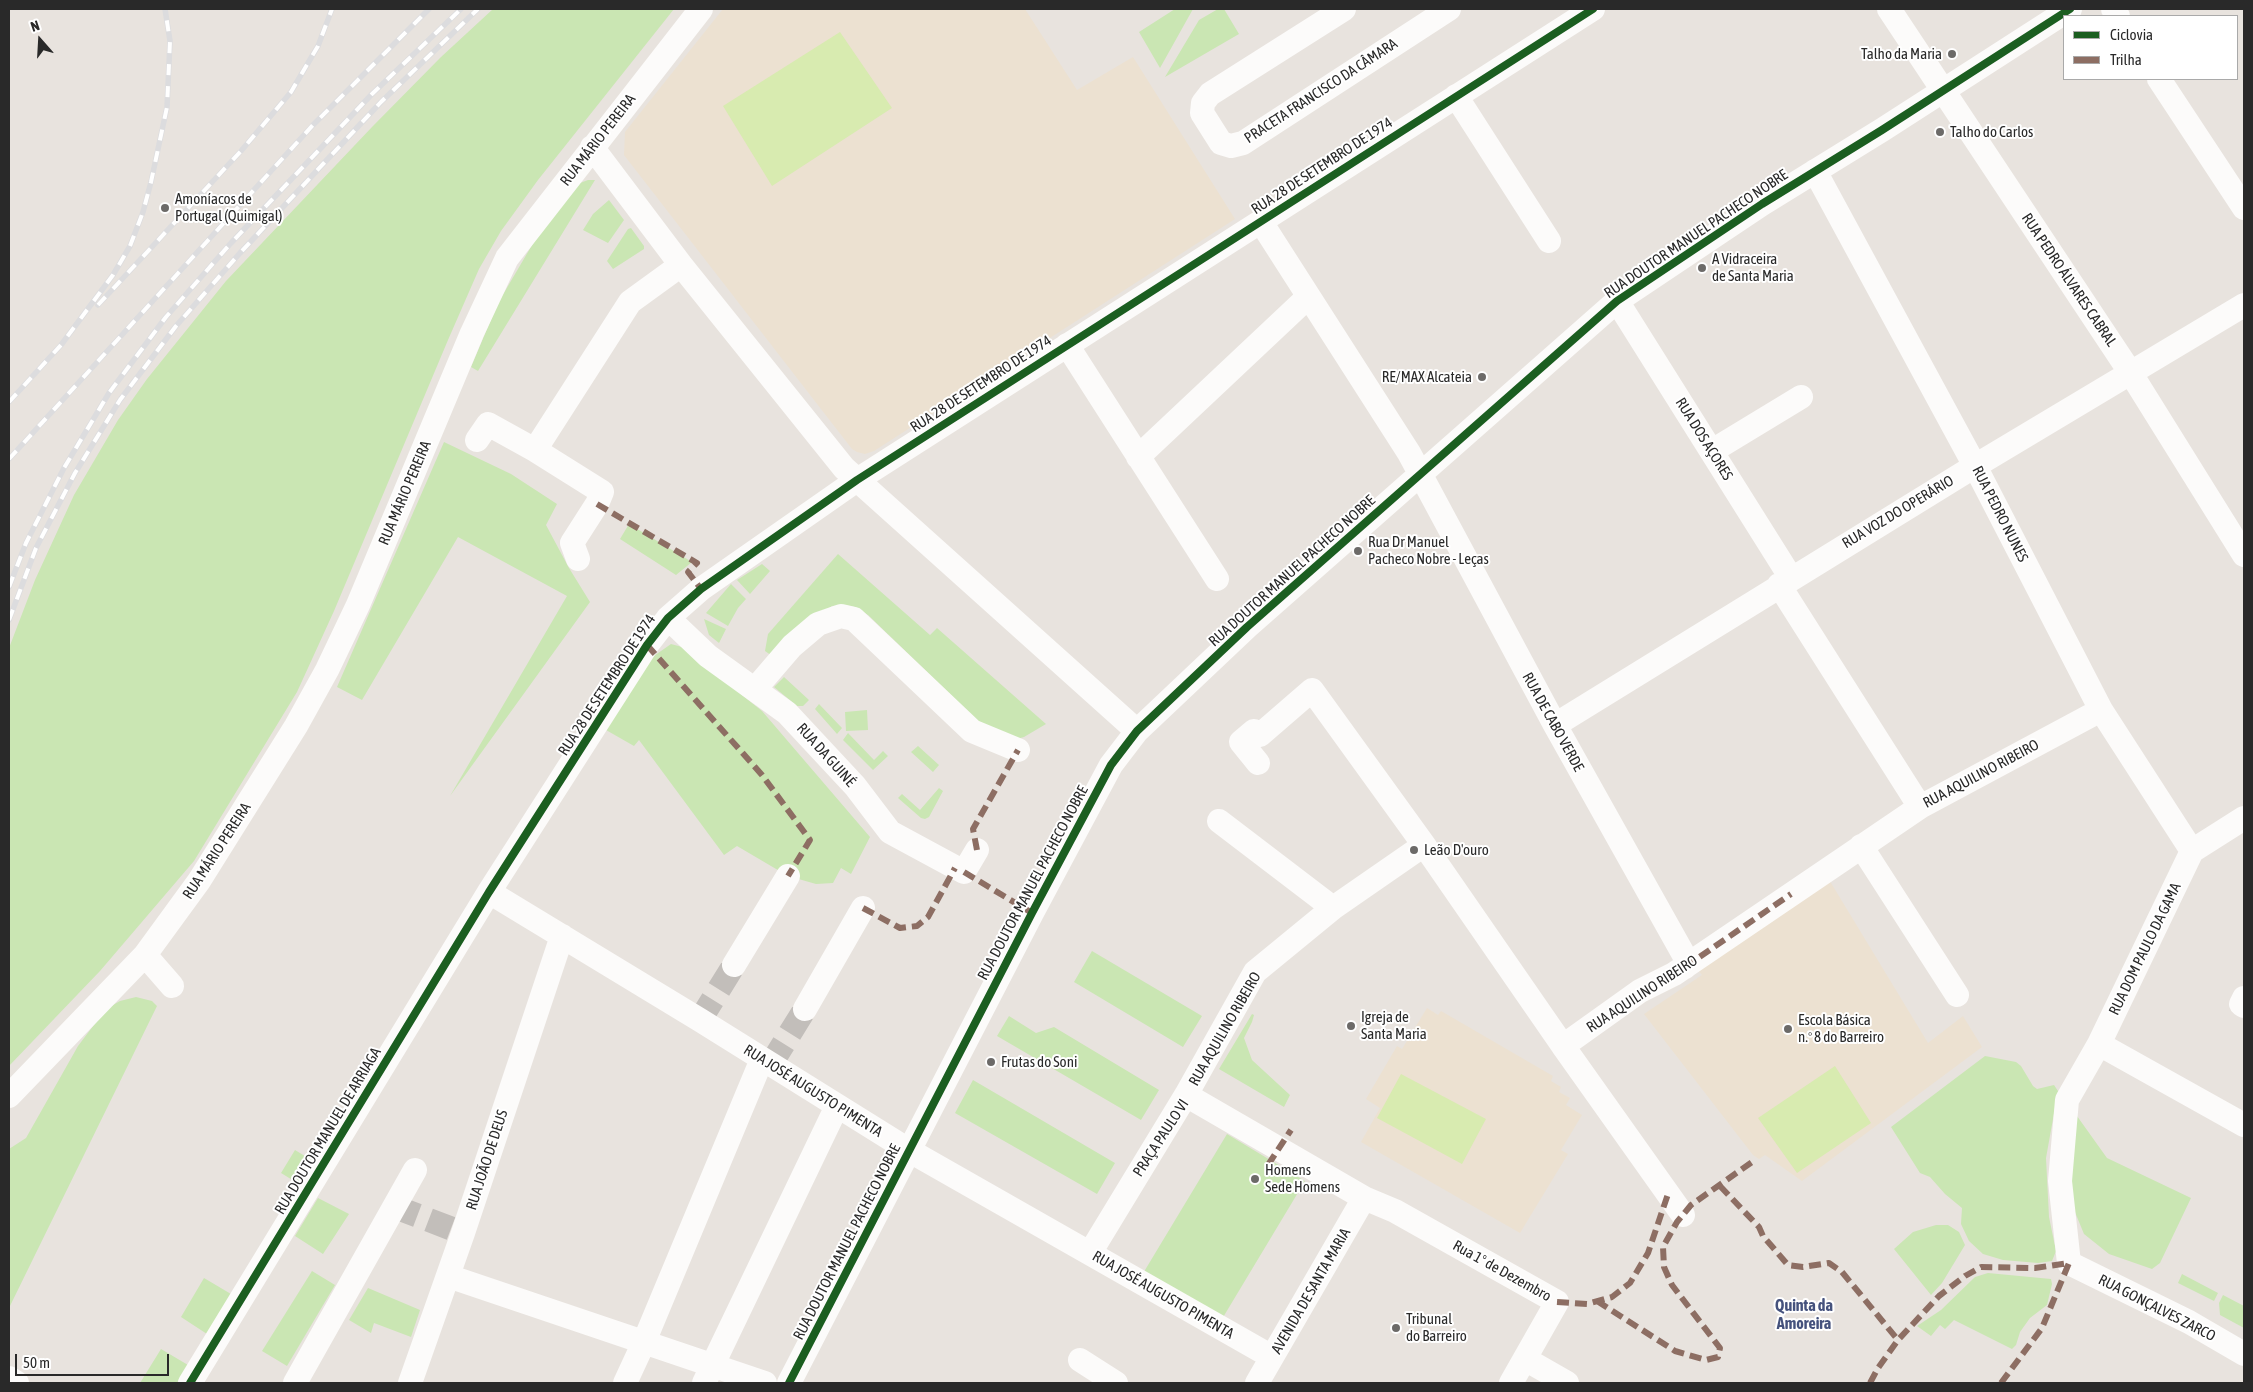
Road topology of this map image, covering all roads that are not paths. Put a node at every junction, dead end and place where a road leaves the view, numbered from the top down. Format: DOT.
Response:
graph roads {
  1 [pos="701,9"];
  2 [pos="1344,9"];
  3 [pos="1449,9"];
  4 [pos="1593,9"];
  5 [pos="1889,9"];
  6 [pos="2070,9"];
  7 [pos="2160,80"];
  8 [pos="1942,90"];
  9 [pos="1456,96"];
  10 [pos="592,147"];
  11 [pos="1814,172"];
  12 [pos="2244,208"];
  13 [pos="1261,222"];
  14 [pos="1549,241"];
  15 [pos="681,265"];
  16 [pos="1308,297"];
  17 [pos="1617,301"];
  18 [pos="2244,304"];
  19 [pos="1067,345"];
  20 [pos="2130,372"];
  21 [pos="1801,397"];
  22 [pos="477,440"];
  23 [pos="535,450"];
  24 [pos="1712,451"];
  25 [pos="1138,457"];
  26 [pos="1975,466"];
  27 [pos="1420,476"];
  28 [pos="857,480"];
  29 [pos="2244,554"];
  30 [pos="578,559"];
  31 [pos="1217,579"];
  32 [pos="1785,581"];
  33 [pos="668,618"];
  34 [pos="755,689"];
  35 [pos="2101,710"];
  36 [pos="1554,724"];
  37 [pos="1137,731"];
  38 [pos="1018,750"];
  39 [pos="1258,763"];
  40 [pos="1920,807"];
  41 [pos="2244,818"];
  42 [pos="1219,821"];
  43 [pos="1424,844"];
  44 [pos="1861,846"];
  45 [pos="977,850"];
  46 [pos="2192,851"];
  47 [pos="788,876"];
  48 [pos="489,892"];
  49 [pos="863,908"];
  50 [pos="1333,908"];
  51 [pos="562,936"];
  52 [pos="145,955"];
  53 [pos="734,965"];
  54 [pos="1685,967"];
  55 [pos="172,986"];
  56 [pos="1958,995"];
  57 [pos="2244,998"];
  58 [pos="2244,1006"];
  59 [pos="806,1009"];
  60 [pos="2099,1044"];
  61 [pos="1563,1046"];
  62 [pos="762,1059"];
  63 [pos="1186,1095"];
  64 [pos="9,1096"];
  65 [pos="837,1106"];
  66 [pos="2244,1125"];
  67 [pos="910,1151"];
  68 [pos="415,1170"];
  69 [pos="1364,1198"];
  70 [pos="1684,1215"];
  71 [pos="1090,1253"];
  72 [pos="2069,1263"];
  73 [pos="448,1276"];
  74 [pos="644,1342"];
  75 [pos="2244,1354"];
  76 [pos="1272,1357"];
  77 [pos="1525,1359"];
  78 [pos="1080,1360"];
  79 [pos="708,1374"];
  80 [pos="9,1378"];
  81 [pos="17,1383"];
  82 [pos="190,1383"];
  83 [pos="295,1383"];
  84 [pos="410,1383"];
  85 [pos="625,1383"];
  86 [pos="765,1383"];
  87 [pos="790,1383"];
  88 [pos="1116,1383"];
  89 [pos="1257,1383"];
  90 [pos="1511,1383"];
  91 [pos="1568,1383"];
  1 -- 10 [label="street, RUA MÁRIO PEREIRA"];
  2 -- 3 [label="street, PRACETA FRANCISCO DA CÂMARA"];
  4 -- 9 [label="street, RUA 28 DE SETEMBRO DE 1974"];
  5 -- 8 [label="street, RUA PEDRO ÁLVARES CABRAL"];
  6 -- 8 [label="street, RUA DOUTOR MANUEL PACHECO NOBRE"];
  7 -- 12 [label="street"];
  8 -- 11 [label="street, RUA DOUTOR MANUEL PACHECO NOBRE"];
  8 -- 20 [label="street, RUA PEDRO ÁLVARES CABRAL"];
  9 -- 13 [label="street, RUA 28 DE SETEMBRO DE 1974"];
  9 -- 14 [label="street"];
  10 -- 15 [label="street"];
  10 -- 52 [label="street, RUA MÁRIO PEREIRA"];
  11 -- 17 [label="street, RUA DOUTOR MANUEL PACHECO NOBRE"];
  11 -- 26 [label="street, RUA PEDRO NUNES"];
  13 -- 16 [label="street, RUA DE CABO VERDE"];
  13 -- 19 [label="street, RUA 28 DE SETEMBRO DE 1974"];
  15 -- 23 [label="street"];
  15 -- 28 [label="street"];
  16 -- 25 [label="street"];
  16 -- 27 [label="street, RUA DE CABO VERDE"];
  17 -- 24 [label="street, RUA DOS AÇORES"];
  17 -- 27 [label="street, RUA DOUTOR MANUEL PACHECO NOBRE"];
  18 -- 20 [label="street, RUA VOZ DO OPERÁRIO"];
  19 -- 25 [label="street"];
  19 -- 28 [label="street, RUA 28 DE SETEMBRO DE 1974"];
  20 -- 26 [label="street, RUA VOZ DO OPERÁRIO"];
  20 -- 29 [label="street, RUA PEDRO ÁLVARES CABRAL"];
  21 -- 24 [label="street"];
  22 -- 23 [label="street"];
  23 -- 30 [label="street"];
  24 -- 32 [label="street, RUA DOS AÇORES"];
  25 -- 31 [label="street"];
  26 -- 32 [label="street, RUA VOZ DO OPERÁRIO"];
  26 -- 35 [label="street, RUA PEDRO NUNES"];
  27 -- 36 [label="street, RUA DE CABO VERDE"];
  27 -- 37 [label="street, RUA DOUTOR MANUEL PACHECO NOBRE"];
  28 -- 33 [label="street, RUA 28 DE SETEMBRO DE 1974"];
  28 -- 37 [label="street"];
  32 -- 36 [label="street, RUA VOZ DO OPERÁRIO"];
  32 -- 40 [label="street, RUA DOS AÇORES"];
  33 -- 34 [label="street, RUA DA GUINÉ"];
  33 -- 48 [label="street, RUA 28 DE SETEMBRO DE 1974"];
  34 -- 38 [label="street"];
  34 -- 45 [label="street, RUA DA GUINÉ"];
  35 -- 40 [label="street, RUA AQUILINO RIBEIRO"];
  35 -- 46 [label="street, RUA PEDRO NUNES"];
  36 -- 54 [label="street, RUA DE CABO VERDE"];
  37 -- 67 [label="street, RUA DOUTOR MANUEL PACHECO NOBRE"];
  39 -- 43 [label="street"];
  40 -- 44 [label="street, RUA AQUILINO RIBEIRO"];
  41 -- 46 [label="street"];
  42 -- 50 [label="street"];
  43 -- 50 [label="street, RUA AQUILINO RIBEIRO"];
  43 -- 61 [label="street"];
  44 -- 54 [label="street, RUA AQUILINO RIBEIRO"];
  44 -- 56 [label="street"];
  46 -- 60 [label="street, RUA DOM PAULO DA GAMA"];
  47 -- 53 [label="street"];
  48 -- 51 [label="street, RUA JOSÉ AUGUSTO PIMENTA"];
  48 -- 82 [label="street, RUA DOUTOR MANUEL DE ARRIAGA"];
  49 -- 59 [label="street"];
  50 -- 63 [label="street, RUA AQUILINO RIBEIRO"];
  51 -- 62 [label="street, RUA JOSÉ AUGUSTO PIMENTA"];
  51 -- 73 [label="street, RUA JOÃO DE DEUS"];
  52 -- 55 [label="street"];
  52 -- 64 [label="street, RUA MÁRIO PEREIRA"];
  54 -- 61 [label="street, RUA AQUILINO RIBEIRO"];
  57 -- 58 [label="street"];
  60 -- 66 [label="street"];
  60 -- 72 [label="street, RUA DOM PAULO DA GAMA"];
  61 -- 70 [label="street"];
  62 -- 65 [label="street, RUA JOSÉ AUGUSTO PIMENTA"];
  62 -- 74 [label="street"];
  63 -- 69 [label="street, PRAÇA PAULO VI"];
  63 -- 71 [label="street, PRAÇA PAULO VI"];
  65 -- 67 [label="street, RUA JOSÉ AUGUSTO PIMENTA"];
  65 -- 79 [label="street"];
  67 -- 71 [label="street, RUA JOSÉ AUGUSTO PIMENTA"];
  67 -- 87 [label="street, RUA DOUTOR MANUEL PACHECO NOBRE"];
  68 -- 83 [label="street"];
  69 -- 76 [label="street, AVENIDA DE SANTA MARIA"];
  69 -- 77 [label="street, Rua 1º de Dezembro"];
  71 -- 76 [label="street, RUA JOSÉ AUGUSTO PIMENTA"];
  72 -- 75 [label="street, RUA GONÇALVES ZARCO"];
  73 -- 74 [label="street"];
  73 -- 84 [label="street, RUA JOÃO DE DEUS"];
  74 -- 79 [label="street"];
  74 -- 85 [label="street"];
  76 -- 89 [label="street, AVENIDA DE SANTA MARIA"];
  77 -- 90 [label="street, Rua 1º de Dezembro"];
  77 -- 91 [label="street"];
  78 -- 88 [label="street"];
  79 -- 86 [label="street"];
  80 -- 81 [label="street"];
}
